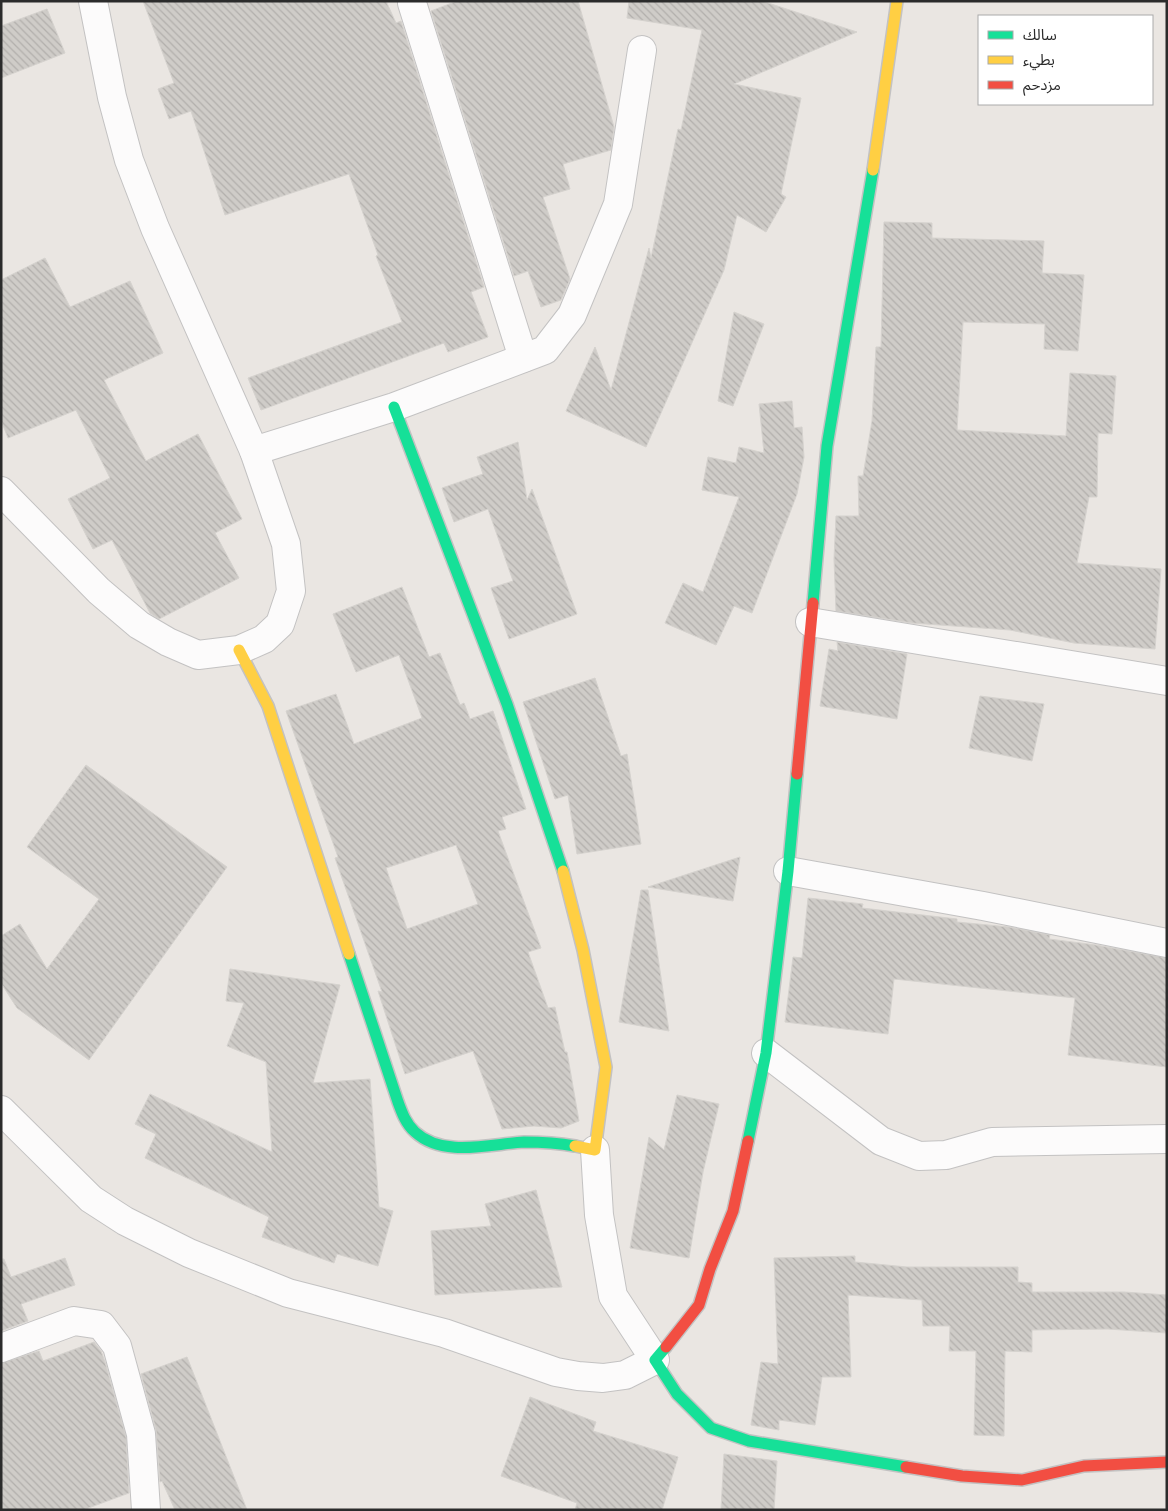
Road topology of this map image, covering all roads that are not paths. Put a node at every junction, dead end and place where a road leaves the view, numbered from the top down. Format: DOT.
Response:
graph roads {
  1 [pos="93,1"];
  2 [pos="897,1"];
  3 [pos="412,3"];
  4 [pos="642,50"];
  5 [pos="523,358"];
  6 [pos="394,407"];
  7 [pos="254,451"];
  8 [pos="1,492"];
  9 [pos="810,622"];
  10 [pos="239,650"];
  11 [pos="1167,681"];
  12 [pos="788,871"];
  13 [pos="1167,943"];
  14 [pos="766,1053"];
  15 [pos="1,1110"];
  16 [pos="1167,1138"];
  17 [pos="595,1150"];
  18 [pos="1,1348"];
  19 [pos="655,1360"];
  20 [pos="1167,1462"];
  21 [pos="146,1510"];
  1 -- 7 [label="street"];
  2 -- 9 [label="street"];
  3 -- 5 [label="street"];
  4 -- 5 [label="street"];
  5 -- 6 [label="street"];
  6 -- 7 [label="street"];
  6 -- 17 [label="street"];
  7 -- 10 [label="street"];
  8 -- 10 [label="street"];
  9 -- 11 [label="street"];
  9 -- 12 [label="street"];
  10 -- 17 [label="street"];
  12 -- 13 [label="street"];
  12 -- 14 [label="street"];
  14 -- 16 [label="street"];
  14 -- 19 [label="street"];
  15 -- 19 [label="street"];
  17 -- 19 [label="street"];
  18 -- 21 [label="street"];
  19 -- 20 [label="street"];
}
